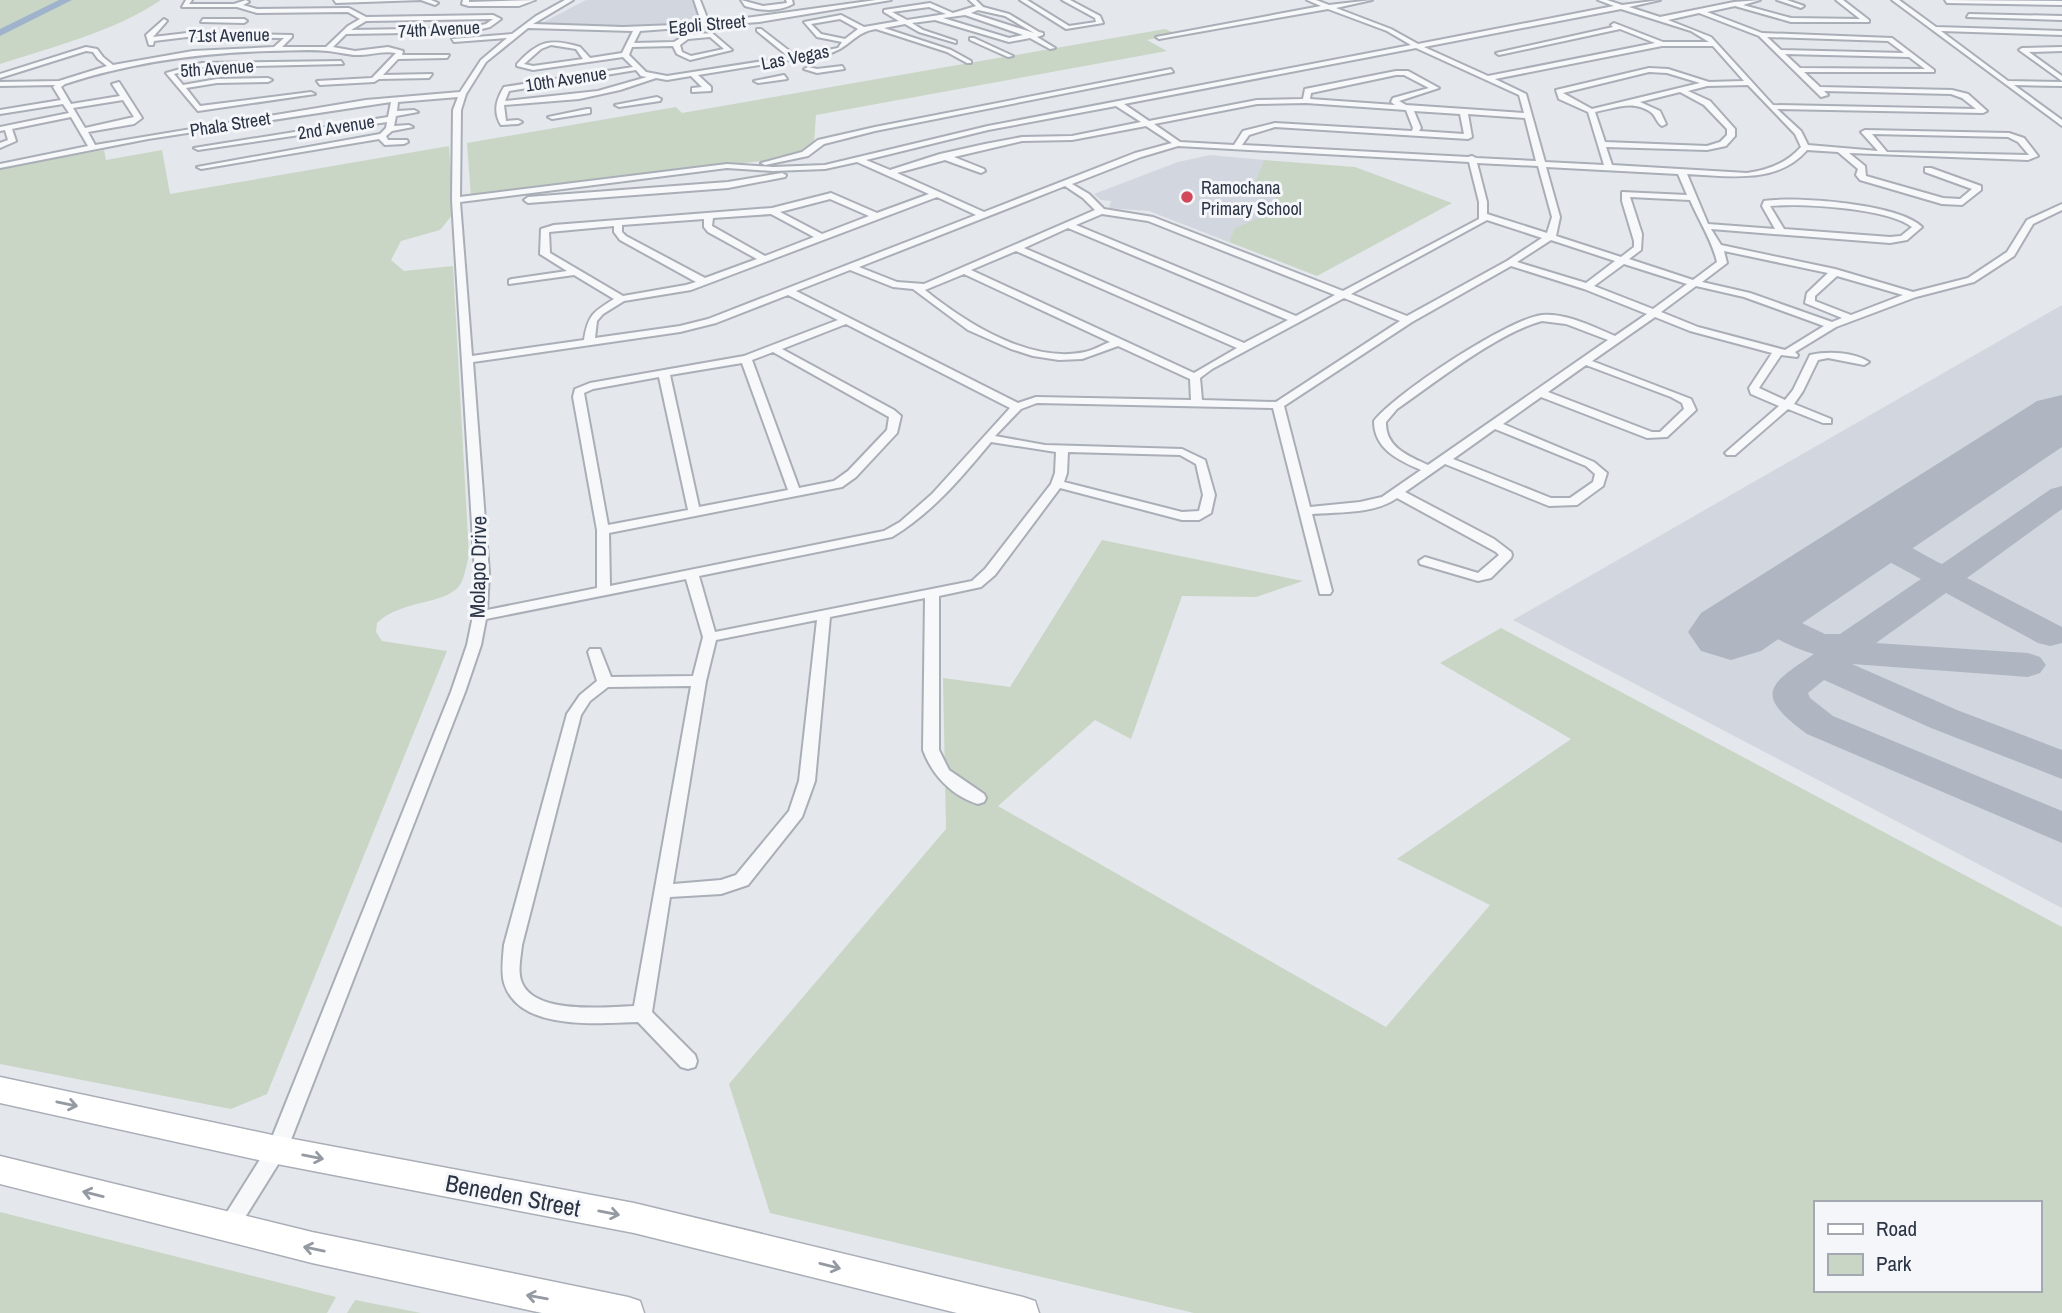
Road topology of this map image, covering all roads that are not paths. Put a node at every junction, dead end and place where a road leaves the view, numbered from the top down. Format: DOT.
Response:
graph roads {
  1 [pos="189,0"];
  2 [pos="249,0"];
  3 [pos="418,0"];
  4 [pos="424,0"];
  5 [pos="466,0"];
  6 [pos="532,0"];
  7 [pos="570,0"];
  8 [pos="696,0"];
  9 [pos="744,0"];
  10 [pos="789,0"];
  11 [pos="888,0"];
  12 [pos="972,0"];
  13 [pos="1036,0"];
  14 [pos="1065,0"];
  15 [pos="1310,0"];
  16 [pos="1369,0"];
  17 [pos="1601,0"];
  18 [pos="1657,0"];
  19 [pos="1757,0"];
  20 [pos="1780,0"];
  21 [pos="1839,0"];
  22 [pos="1895,0"];
  23 [pos="330,1"];
  24 [pos="381,1"];
  25 [pos="410,1"];
  26 [pos="1024,1"];
  27 [pos="1947,1"];
  28 [pos="2062,1"];
  29 [pos="435,3"];
  30 [pos="1734,4"];
  31 [pos="1278,5"];
  32 [pos="239,6"];
  33 [pos="1801,6"];
  34 [pos="404,7"];
  35 [pos="1327,7"];
  36 [pos="1622,7"];
  37 [pos="977,8"];
  38 [pos="372,9"];
  39 [pos="1699,11"];
  40 [pos="965,13"];
  41 [pos="951,14"];
  42 [pos="1283,14"];
  43 [pos="1585,15"];
  44 [pos="1969,16"];
  45 [pos="933,18"];
  46 [pos="2062,18"];
  47 [pos="319,19"];
  48 [pos="365,19"];
  49 [pos="1597,19"];
  50 [pos="1660,19"];
  51 [pos="164,21"];
  52 [pos="203,21"];
  53 [pos="218,21"];
  54 [pos="244,21"];
  55 [pos="906,22"];
  56 [pos="1610,23"];
  57 [pos="706,25"];
  58 [pos="525,26"];
  59 [pos="876,27"];
  60 [pos="1622,27"];
  61 [pos="863,29"];
  62 [pos="1934,29"];
  63 [pos="637,30"];
  64 [pos="759,30"];
  65 [pos="1992,31"];
  66 [pos="346,32"];
  67 [pos="2062,33"];
  68 [pos="273,34"];
  69 [pos="198,35"];
  70 [pos="1761,35"];
  71 [pos="512,36"];
  72 [pos="1031,36"];
  73 [pos="1158,37"];
  74 [pos="149,40"];
  75 [pos="399,40"];
  76 [pos="450,40"];
  77 [pos="379,41"];
  78 [pos="846,41"];
  79 [pos="954,42"];
  80 [pos="357,43"];
  81 [pos="676,44"];
  82 [pos="1662,44"];
  83 [pos="1716,44"];
  84 [pos="629,45"];
  85 [pos="330,47"];
  86 [pos="456,47"];
  87 [pos="1419,47"];
  88 [pos="1052,48"];
  89 [pos="276,49"];
  90 [pos="2062,49"];
  91 [pos="1780,52"];
  92 [pos="349,53"];
  93 [pos="400,54"];
  94 [pos="625,55"];
  95 [pos="811,55"];
  96 [pos="1913,55"];
  97 [pos="1010,56"];
  98 [pos="158,58"];
  99 [pos="795,58"];
  100 [pos="587,59"];
  101 [pos="1511,61"];
  102 [pos="969,62"];
  103 [pos="34,64"];
  104 [pos="341,64"];
  105 [pos="755,65"];
  106 [pos="1522,65"];
  107 [pos="2043,65"];
  108 [pos="111,66"];
  109 [pos="2062,66"];
  110 [pos="49,67"];
  111 [pos="637,68"];
  112 [pos="842,68"];
  113 [pos="808,69"];
  114 [pos="1533,69"];
  115 [pos="1800,70"];
  116 [pos="824,71"];
  117 [pos="1171,71"];
  118 [pos="694,75"];
  119 [pos="0,76"];
  120 [pos="380,77"];
  121 [pos="428,77"];
  122 [pos="653,77"];
  123 [pos="783,77"];
  124 [pos="1489,78"];
  125 [pos="770,79"];
  126 [pos="268,80"];
  127 [pos="758,81"];
  128 [pos="2062,81"];
  129 [pos="60,83"];
  130 [pos="320,83"];
  131 [pos="1751,83"];
  132 [pos="2008,83"];
  133 [pos="0,84"];
  134 [pos="116,84"];
  135 [pos="1707,84"];
  136 [pos="181,87"];
  137 [pos="720,87"];
  138 [pos="621,88"];
  139 [pos="708,89"];
  140 [pos="1818,89"];
  141 [pos="695,90"];
  142 [pos="1681,90"];
  143 [pos="311,94"];
  144 [pos="462,94"];
  145 [pos="560,97"];
  146 [pos="123,98"];
  147 [pos="395,99"];
  148 [pos="657,99"];
  149 [pos="1306,101"];
  150 [pos="1635,102"];
  151 [pos="501,103"];
  152 [pos="633,103"];
  153 [pos="1119,104"];
  154 [pos="619,105"];
  155 [pos="1407,107"];
  156 [pos="1771,107"];
  157 [pos="68,108"];
  158 [pos="1838,108"];
  159 [pos="316,111"];
  160 [pos="587,111"];
  161 [pos="1464,111"];
  162 [pos="1591,111"];
  163 [pos="0,112"];
  164 [pos="414,112"];
  165 [pos="572,113"];
  166 [pos="391,116"];
  167 [pos="1529,116"];
  168 [pos="552,117"];
  169 [pos="518,122"];
  170 [pos="1151,124"];
  171 [pos="1662,124"];
  172 [pos="2062,124"];
  173 [pos="409,127"];
  174 [pos="4,128"];
  175 [pos="390,129"];
  176 [pos="195,130"];
  177 [pos="81,131"];
  178 [pos="1414,133"];
  179 [pos="382,136"];
  180 [pos="404,142"];
  181 [pos="1178,144"];
  182 [pos="1601,144"];
  183 [pos="1238,145"];
  184 [pos="0,146"];
  185 [pos="1805,147"];
  186 [pos="93,148"];
  187 [pos="198,148"];
  188 [pos="1841,151"];
  189 [pos="1885,154"];
  190 [pos="943,156"];
  191 [pos="1472,158"];
  192 [pos="858,159"];
  193 [pos="1542,162"];
  194 [pos="0,166"];
  195 [pos="744,166"];
  196 [pos="1608,166"];
  197 [pos="762,169"];
  198 [pos="813,169"];
  199 [pos="1681,170"];
  200 [pos="1928,170"];
  201 [pos="981,171"];
  202 [pos="889,173"];
  203 [pos="754,181"];
  204 [pos="1065,183"];
  205 [pos="937,194"];
  206 [pos="1695,198"];
  207 [pos="456,202"];
  208 [pos="2062,207"];
  209 [pos="772,211"];
  210 [pos="1101,211"];
  211 [pos="709,215"];
  212 [pos="984,215"];
  213 [pos="1484,216"];
  214 [pos="878,217"];
  215 [pos="618,223"];
  216 [pos="1068,225"];
  217 [pos="1704,226"];
  218 [pos="1782,233"];
  219 [pos="1551,236"];
  220 [pos="822,238"];
  221 [pos="1015,247"];
  222 [pos="1718,247"];
  223 [pos="765,259"];
  224 [pos="1625,260"];
  225 [pos="1510,263"];
  226 [pos="850,267"];
  227 [pos="963,270"];
  228 [pos="578,272"];
  229 [pos="1835,272"];
  230 [pos="512,282"];
  231 [pos="704,282"];
  232 [pos="1694,283"];
  233 [pos="1587,287"];
  234 [pos="916,288"];
  235 [pos="790,292"];
  236 [pos="1342,295"];
  237 [pos="1913,295"];
  238 [pos="621,299"];
  239 [pos="1654,313"];
  240 [pos="1851,318"];
  241 [pos="1297,320"];
  242 [pos="1408,320"];
  243 [pos="845,321"];
  244 [pos="1832,325"];
  245 [pos="1614,339"];
  246 [pos="589,341"];
  247 [pos="1118,342"];
  248 [pos="1244,347"];
  249 [pos="774,349"];
  250 [pos="1783,352"];
  251 [pos="746,359"];
  252 [pos="468,360"];
  253 [pos="1810,360"];
  254 [pos="1586,362"];
  255 [pos="1864,362"];
  256 [pos="664,374"];
  257 [pos="1195,377"];
  258 [pos="1542,394"];
  259 [pos="1197,402"];
  260 [pos="1278,405"];
  261 [pos="1787,405"];
  262 [pos="1017,407"];
  263 [pos="1827,421"];
  264 [pos="1496,425"];
  265 [pos="988,438"];
  266 [pos="1062,449"];
  267 [pos="1731,453"];
  268 [pos="1445,460"];
  269 [pos="1429,470"];
  270 [pos="1057,484"];
  271 [pos="795,492"];
  272 [pos="1398,493"];
  273 [pos="694,511"];
  274 [pos="1304,511"];
  275 [pos="603,530"];
  276 [pos="1425,561"];
  277 [pos="692,575"];
  278 [pos="1325,591"];
  279 [pos="604,592"];
  280 [pos="932,592"];
  281 [pos="824,614"];
  282 [pos="480,616"];
  283 [pos="710,637"];
  284 [pos="595,652"];
  285 [pos="699,681"];
  286 [pos="605,682"];
  287 [pos="978,798"];
  288 [pos="664,891"];
  289 [pos="642,1014"];
  290 [pos="688,1061"];
  291 [pos="0,1090"];
  292 [pos="277,1150"];
  293 [pos="0,1170"];
  294 [pos="227,1228"];
  295 [pos="628,1313"];
  296 [pos="1023,1313"];
  1 -- 32 [label="street"];
  2 -- 32 [label="street"];
  3 -- 25 [label="street"];
  4 -- 29 [label="street"];
  5 -- 6 [label="street"];
  7 -- 58 [label="street, Molapo Drive"];
  8 -- 57 [label="street"];
  9 -- 10 [label="street"];
  11 -- 57 [label="street, Egoli Street"];
  12 -- 37 [label="street"];
  13 -- 26 [label="street"];
  14 -- 26 [label="street"];
  15 -- 35 [label="street"];
  16 -- 35 [label="street"];
  17 -- 36 [label="street"];
  18 -- 36 [label="street"];
  19 -- 30 [label="street"];
  20 -- 33 [label="street"];
  21 -- 30 [label="street"];
  22 -- 62 [label="street"];
  23 -- 24 [label="street"];
  24 -- 25 [label="street"];
  24 -- 38 [label="street"];
  25 -- 34 [label="street"];
  27 -- 28 [label="street"];
  27 -- 44 [label="street"];
  30 -- 39 [label="street"];
  31 -- 42 [label="street"];
  32 -- 48 [label="street"];
  35 -- 42 [label="street"];
  35 -- 87 [label="street"];
  36 -- 43 [label="street"];
  36 -- 50 [label="street"];
  37 -- 40 [label="street, Las Vegas"];
  37 -- 72 [label="street"];
  39 -- 50 [label="street"];
  39 -- 70 [label="street"];
  40 -- 41 [label="street, Las Vegas"];
  40 -- 72 [label="street"];
  41 -- 45 [label="street, Las Vegas"];
  41 -- 55 [label="street"];
  42 -- 73 [label="street"];
  43 -- 49 [label="street"];
  43 -- 87 [label="street"];
  44 -- 46 [label="street"];
  44 -- 65 [label="street"];
  45 -- 55 [label="street, Las Vegas"];
  45 -- 72 [label="street"];
  47 -- 68 [label="street"];
  48 -- 66 [label="street"];
  48 -- 66 [label="street, 74th Avenue"];
  50 -- 83 [label="street"];
  51 -- 74 [label="street"];
  52 -- 53 [label="street"];
  53 -- 54 [label="street"];
  53 -- 69 [label="street"];
  55 -- 59 [label="street, Las Vegas"];
  55 -- 79 [label="street"];
  55 -- 97 [label="street"];
  56 -- 60 [label="street"];
  57 -- 63 [label="street, Egoli Street"];
  58 -- 63 [label="street, Egoli Street"];
  58 -- 71 [label="street, Molapo Drive"];
  59 -- 61 [label="street, Las Vegas"];
  59 -- 102 [label="street"];
  60 -- 82 [label="street"];
  60 -- 101 [label="street"];
  61 -- 78 [label="street, Las Vegas"];
  61 -- 78 [label="street"];
  62 -- 65 [label="street"];
  62 -- 132 [label="street"];
  63 -- 84 [label="street"];
  64 -- 99 [label="street"];
  65 -- 67 [label="street"];
  66 -- 85 [label="street"];
  68 -- 69 [label="street, 71st Avenue"];
  68 -- 89 [label="street, 71st Avenue"];
  69 -- 74 [label="street, 71st Avenue"];
  70 -- 91 [label="street"];
  70 -- 96 [label="street"];
  71 -- 76 [label="street"];
  71 -- 144 [label="street, Molapo Drive"];
  72 -- 88 [label="street"];
  74 -- 98 [label="street"];
  75 -- 77 [label="street"];
  78 -- 95 [label="street, Las Vegas"];
  80 -- 85 [label="street"];
  81 -- 81 [label="street"];
  81 -- 84 [label="street"];
  82 -- 83 [label="street"];
  82 -- 114 [label="street"];
  83 -- 131 [label="street"];
  84 -- 94 [label="street"];
  85 -- 89 [label="street"];
  85 -- 92 [label="street"];
  86 -- 93 [label="street"];
  87 -- 124 [label="street"];
  87 -- 153 [label="street"];
  89 -- 98 [label="street"];
  90 -- 107 [label="street"];
  91 -- 96 [label="street"];
  91 -- 115 [label="street"];
  92 -- 93 [label="street"];
  92 -- 104 [label="street"];
  93 -- 120 [label="street"];
  94 -- 100 [label="street"];
  94 -- 111 [label="street"];
  95 -- 99 [label="street, Las Vegas"];
  95 -- 116 [label="street"];
  96 -- 115 [label="street"];
  98 -- 108 [label="street"];
  99 -- 105 [label="street, Las Vegas"];
  100 -- 100 [label="street"];
  103 -- 108 [label="street"];
  103 -- 110 [label="street"];
  103 -- 119 [label="street"];
  104 -- 130 [label="street"];
  104 -- 136 [label="street, 5th Avenue"];
  105 -- 118 [label="street, Las Vegas"];
  105 -- 125 [label="street"];
  106 -- 114 [label="street"];
  107 -- 109 [label="street"];
  107 -- 128 [label="street"];
  108 -- 129 [label="street"];
  111 -- 122 [label="street"];
  111 -- 151 [label="street, 10th Avenue"];
  112 -- 116 [label="street"];
  113 -- 116 [label="street"];
  114 -- 124 [label="street"];
  115 -- 140 [label="street"];
  117 -- 195 [label="street"];
  118 -- 122 [label="street, Las Vegas"];
  118 -- 139 [label="street"];
  120 -- 121 [label="street"];
  120 -- 130 [label="street"];
  122 -- 138 [label="street, Las Vegas"];
  123 -- 125 [label="street"];
  124 -- 167 [label="street"];
  125 -- 127 [label="street"];
  126 -- 136 [label="street"];
  128 -- 132 [label="street"];
  129 -- 133 [label="street"];
  129 -- 157 [label="street"];
  130 -- 143 [label="street"];
  131 -- 135 [label="street"];
  131 -- 156 [label="street"];
  132 -- 172 [label="street"];
  134 -- 146 [label="street"];
  135 -- 142 [label="street"];
  135 -- 162 [label="street"];
  136 -- 143 [label="street, 5th Avenue"];
  137 -- 139 [label="street"];
  138 -- 145 [label="street, Las Vegas"];
  138 -- 152 [label="street"];
  139 -- 141 [label="street"];
  140 -- 158 [label="street"];
  140 -- 158 [label="street"];
  142 -- 150 [label="street"];
  142 -- 182 [label="street"];
  143 -- 159 [label="street"];
  144 -- 147 [label="street, Phala Street"];
  144 -- 207 [label="street, Molapo Drive"];
  145 -- 151 [label="street, Las Vegas"];
  145 -- 165 [label="street"];
  146 -- 157 [label="street"];
  146 -- 177 [label="street"];
  147 -- 159 [label="street, Phala Street"];
  147 -- 166 [label="street"];
  148 -- 152 [label="street"];
  149 -- 155 [label="street"];
  149 -- 155 [label="street"];
  149 -- 170 [label="street"];
  150 -- 162 [label="street"];
  150 -- 171 [label="street"];
  151 -- 169 [label="street, 10th Avenue"];
  152 -- 154 [label="street"];
  153 -- 170 [label="street"];
  153 -- 192 [label="street"];
  155 -- 161 [label="street"];
  155 -- 178 [label="street"];
  156 -- 158 [label="street"];
  156 -- 185 [label="street"];
  157 -- 163 [label="street"];
  157 -- 174 [label="street"];
  157 -- 177 [label="street"];
  159 -- 176 [label="street, Phala Street"];
  160 -- 165 [label="street"];
  161 -- 167 [label="street"];
  161 -- 178 [label="street"];
  162 -- 182 [label="street"];
  164 -- 166 [label="street, 2nd Avenue"];
  165 -- 168 [label="street"];
  166 -- 175 [label="street"];
  166 -- 187 [label="street, 2nd Avenue"];
  167 -- 193 [label="street"];
  170 -- 181 [label="street"];
  170 -- 190 [label="street"];
  173 -- 175 [label="street"];
  174 -- 184 [label="street"];
  175 -- 179 [label="street"];
  176 -- 186 [label="street, Phala Street"];
  176 -- 187 [label="street"];
  177 -- 186 [label="street"];
  178 -- 183 [label="street"];
  179 -- 180 [label="street"];
  179 -- 187 [label="street"];
  181 -- 183 [label="street"];
  181 -- 204 [label="street"];
  182 -- 196 [label="street"];
  183 -- 191 [label="street"];
  185 -- 188 [label="street"];
  185 -- 199 [label="street"];
  186 -- 194 [label="street, Phala Street"];
  188 -- 189 [label="street"];
  188 -- 200 [label="street"];
  189 -- 189 [label="street"];
  190 -- 201 [label="street"];
  190 -- 202 [label="street"];
  191 -- 193 [label="street"];
  191 -- 213 [label="street"];
  192 -- 198 [label="street"];
  192 -- 202 [label="street"];
  193 -- 196 [label="street"];
  193 -- 219 [label="street"];
  195 -- 197 [label="street"];
  195 -- 207 [label="street"];
  196 -- 199 [label="street"];
  197 -- 198 [label="street"];
  197 -- 203 [label="street"];
  198 -- 203 [label="street"];
  199 -- 206 [label="street"];
  202 -- 205 [label="street"];
  203 -- 207 [label="street"];
  204 -- 210 [label="street"];
  204 -- 212 [label="street"];
  205 -- 212 [label="street"];
  205 -- 214 [label="street"];
  206 -- 217 [label="street"];
  206 -- 224 [label="street"];
  207 -- 252 [label="street, Molapo Drive"];
  208 -- 237 [label="street"];
  209 -- 211 [label="street"];
  209 -- 214 [label="street"];
  209 -- 220 [label="street"];
  210 -- 216 [label="street"];
  210 -- 236 [label="street"];
  211 -- 215 [label="street"];
  211 -- 223 [label="street"];
  212 -- 226 [label="street"];
  213 -- 219 [label="street"];
  213 -- 236 [label="street"];
  214 -- 220 [label="street"];
  215 -- 228 [label="street"];
  215 -- 231 [label="street"];
  216 -- 221 [label="street"];
  216 -- 241 [label="street"];
  217 -- 218 [label="street"];
  217 -- 222 [label="street"];
  218 -- 218 [label="street"];
  219 -- 224 [label="street"];
  219 -- 225 [label="street"];
  220 -- 223 [label="street"];
  221 -- 227 [label="street"];
  221 -- 248 [label="street"];
  222 -- 229 [label="street"];
  222 -- 232 [label="street"];
  223 -- 231 [label="street"];
  224 -- 232 [label="street"];
  224 -- 233 [label="street"];
  225 -- 233 [label="street"];
  225 -- 242 [label="street"];
  226 -- 234 [label="street"];
  226 -- 235 [label="street"];
  227 -- 234 [label="street"];
  227 -- 247 [label="street"];
  228 -- 230 [label="street"];
  228 -- 238 [label="street"];
  229 -- 237 [label="street"];
  229 -- 240 [label="street"];
  231 -- 238 [label="street"];
  232 -- 239 [label="street"];
  232 -- 244 [label="street"];
  233 -- 239 [label="street"];
  234 -- 247 [label="street"];
  235 -- 243 [label="street"];
  235 -- 246 [label="street"];
  236 -- 241 [label="street"];
  236 -- 242 [label="street"];
  237 -- 240 [label="street"];
  238 -- 246 [label="street"];
  239 -- 245 [label="street"];
  239 -- 250 [label="street"];
  240 -- 244 [label="street"];
  241 -- 248 [label="street"];
  242 -- 260 [label="street"];
  243 -- 249 [label="street"];
  243 -- 262 [label="street"];
  244 -- 250 [label="street"];
  245 -- 254 [label="street"];
  245 -- 269 [label="street"];
  246 -- 252 [label="street"];
  247 -- 257 [label="street"];
  248 -- 257 [label="street"];
  249 -- 251 [label="street"];
  249 -- 271 [label="street"];
  250 -- 253 [label="street"];
  250 -- 261 [label="street"];
  251 -- 256 [label="street"];
  251 -- 271 [label="street"];
  252 -- 282 [label="street, Molapo Drive"];
  253 -- 255 [label="street"];
  253 -- 261 [label="street"];
  254 -- 258 [label="street"];
  254 -- 258 [label="street"];
  256 -- 273 [label="street"];
  256 -- 275 [label="street"];
  257 -- 259 [label="street"];
  258 -- 264 [label="street"];
  259 -- 260 [label="street"];
  259 -- 262 [label="street"];
  260 -- 274 [label="street"];
  261 -- 263 [label="street"];
  261 -- 267 [label="street"];
  262 -- 265 [label="street"];
  264 -- 268 [label="street"];
  264 -- 268 [label="street"];
  265 -- 266 [label="street"];
  265 -- 277 [label="street"];
  266 -- 270 [label="street"];
  266 -- 270 [label="street"];
  268 -- 269 [label="street"];
  269 -- 272 [label="street"];
  270 -- 280 [label="street"];
  271 -- 273 [label="street"];
  272 -- 274 [label="street"];
  272 -- 276 [label="street"];
  273 -- 275 [label="street"];
  274 -- 278 [label="street"];
  275 -- 279 [label="street"];
  277 -- 279 [label="street"];
  277 -- 283 [label="street"];
  279 -- 282 [label="street"];
  280 -- 281 [label="street"];
  280 -- 287 [label="street"];
  281 -- 283 [label="street"];
  281 -- 288 [label="street"];
  282 -- 292 [label="street, Molapo Drive"];
  283 -- 285 [label="street"];
  284 -- 286 [label="street"];
  285 -- 286 [label="street"];
  285 -- 288 [label="street"];
  286 -- 289 [label="street"];
  288 -- 289 [label="street"];
  289 -- 290 [label="street"];
  291 -- 292 [label="main road, Beneden Street, one-way"];
  292 -- 294 [label="street, Molapo Drive"];
  292 -- 296 [label="main road, Beneden Street, one-way"];
  294 -- 293 [label="main road, one-way"];
  295 -- 294 [label="main road, one-way"];
}
